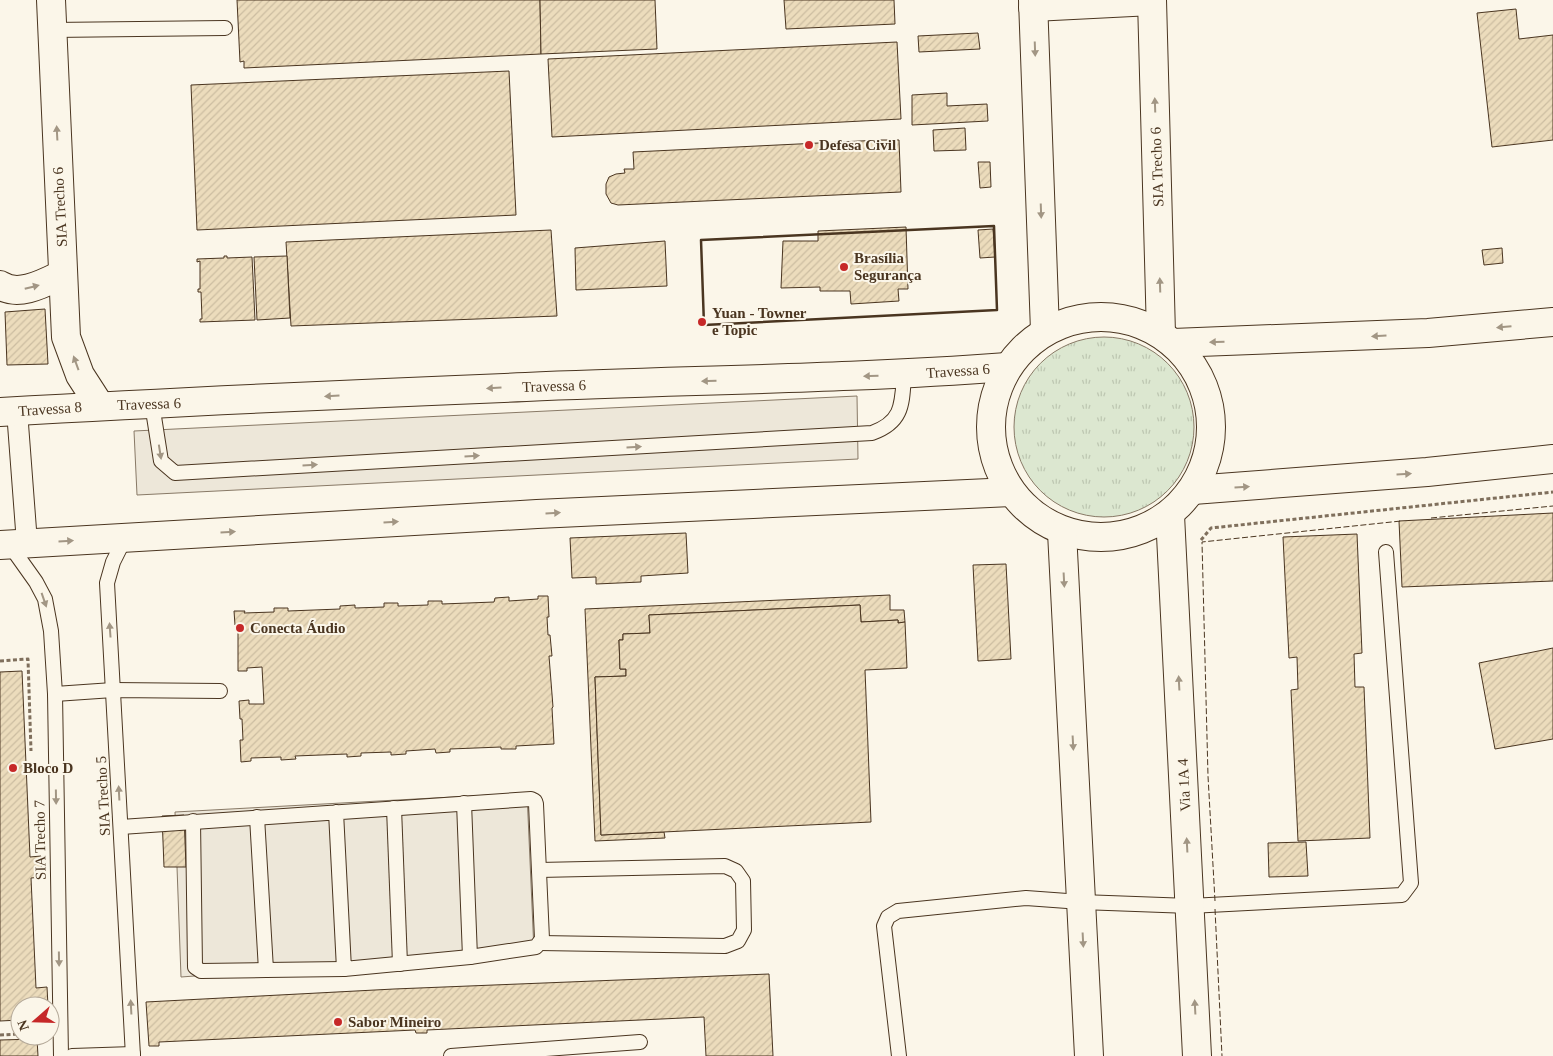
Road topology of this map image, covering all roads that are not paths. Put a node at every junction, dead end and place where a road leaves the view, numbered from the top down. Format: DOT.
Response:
graph roads {
  1 [pos="51,0"];
  2 [pos="1152,1"];
  3 [pos="1033,3"];
  4 [pos="225,28"];
  5 [pos="52,30"];
  6 [pos="63,274"];
  7 [pos="0,285"];
  8 [pos="1553,322"];
  9 [pos="1045,331"];
  10 [pos="1167,338"];
  11 [pos="1007,367"];
  12 [pos="904,374"];
  13 [pos="152,404"];
  14 [pos="100,406"];
  15 [pos="9,412"];
  16 [pos="1553,460"];
  17 [pos="1193,490"];
  18 [pos="1011,492"];
  19 [pos="1170,515"];
  20 [pos="1062,532"];
  21 [pos="125,538"];
  22 [pos="12,544"];
  23 [pos="1386,552"];
  24 [pos="114,690"];
  25 [pos="220,691"];
  26 [pos="55,694"];
  27 [pos="464,803"];
  28 [pos="394,808"];
  29 [pos="336,812"];
  30 [pos="257,817"];
  31 [pos="193,821"];
  32 [pos="121,827"];
  33 [pos="539,870"];
  34 [pos="1081,902"];
  35 [pos="1190,906"];
  36 [pos="540,943"];
  37 [pos="470,957"];
  38 [pos="400,964"];
  39 [pos="344,969"];
  40 [pos="266,970"];
  41 [pos="640,1042"];
  42 [pos="133,1055"];
  43 [pos="61,1056"];
  44 [pos="72,1056"];
  45 [pos="451,1056"];
  46 [pos="899,1056"];
  47 [pos="1089,1056"];
  48 [pos="1197,1056"];
  1 -- 5 [label="main road, SIA Trecho 6"];
  2 -- 3 [label="main road"];
  10 -- 2 [label="main road, SIA Trecho 6, one-way"];
  3 -- 9 [label="main road, one-way"];
  4 -- 5 [label="lane"];
  6 -- 5 [label="main road, SIA Trecho 6, one-way"];
  7 -- 6 [label="main road, one-way"];
  14 -- 6 [label="main road, SIA Trecho 6, one-way"];
  8 -- 10 [label="main road, one-way"];
  9 -- 10 [label="main road"];
  9 -- 11 [label="main road"];
  10 -- 17 [label="main road"];
  11 -- 12 [label="main road, Travessa 6"];
  11 -- 18 [label="main road"];
  12 -- 13 [label="main road, Travessa 6, one-way"];
  13 -- 12 [label="lane, one-way"];
  13 -- 14 [label="main road, Travessa 6"];
  14 -- 15 [label="main road, Travessa 8"];
  15 -- 22 [label="street"];
  17 -- 16 [label="main road, one-way"];
  17 -- 19 [label="main road"];
  18 -- 20 [label="main road"];
  21 -- 18 [label="main road, one-way"];
  19 -- 20 [label="main road"];
  35 -- 19 [label="main road, Via 1A 4, one-way"];
  20 -- 34 [label="main road, one-way"];
  22 -- 21 [label="main road, one-way"];
  24 -- 21 [label="lane, SIA Trecho 5, one-way"];
  22 -- 26 [label="lane, SIA Trecho 7, one-way"];
  23 -- 35 [label="lane"];
  24 -- 25 [label="lane"];
  24 -- 26 [label="lane"];
  32 -- 24 [label="lane, SIA Trecho 5, one-way"];
  26 -- 43 [label="lane, SIA Trecho 7, one-way"];
  27 -- 28 [label="lane"];
  27 -- 33 [label="lane"];
  27 -- 37 [label="lane"];
  28 -- 29 [label="lane"];
  28 -- 38 [label="lane"];
  29 -- 30 [label="lane"];
  29 -- 39 [label="lane"];
  30 -- 31 [label="lane"];
  30 -- 40 [label="lane"];
  31 -- 32 [label="lane"];
  31 -- 40 [label="lane"];
  42 -- 32 [label="lane, SIA Trecho 5, one-way"];
  33 -- 36 [label="lane"];
  33 -- 36 [label="lane"];
  34 -- 35 [label="lane"];
  34 -- 46 [label="lane"];
  34 -- 47 [label="main road, one-way"];
  48 -- 35 [label="main road, Via 1A 4, one-way"];
  36 -- 37 [label="lane"];
  37 -- 38 [label="lane"];
  38 -- 39 [label="lane"];
  39 -- 40 [label="lane"];
  41 -- 45 [label="lane"];
  42 -- 44 [label="lane"];
}
